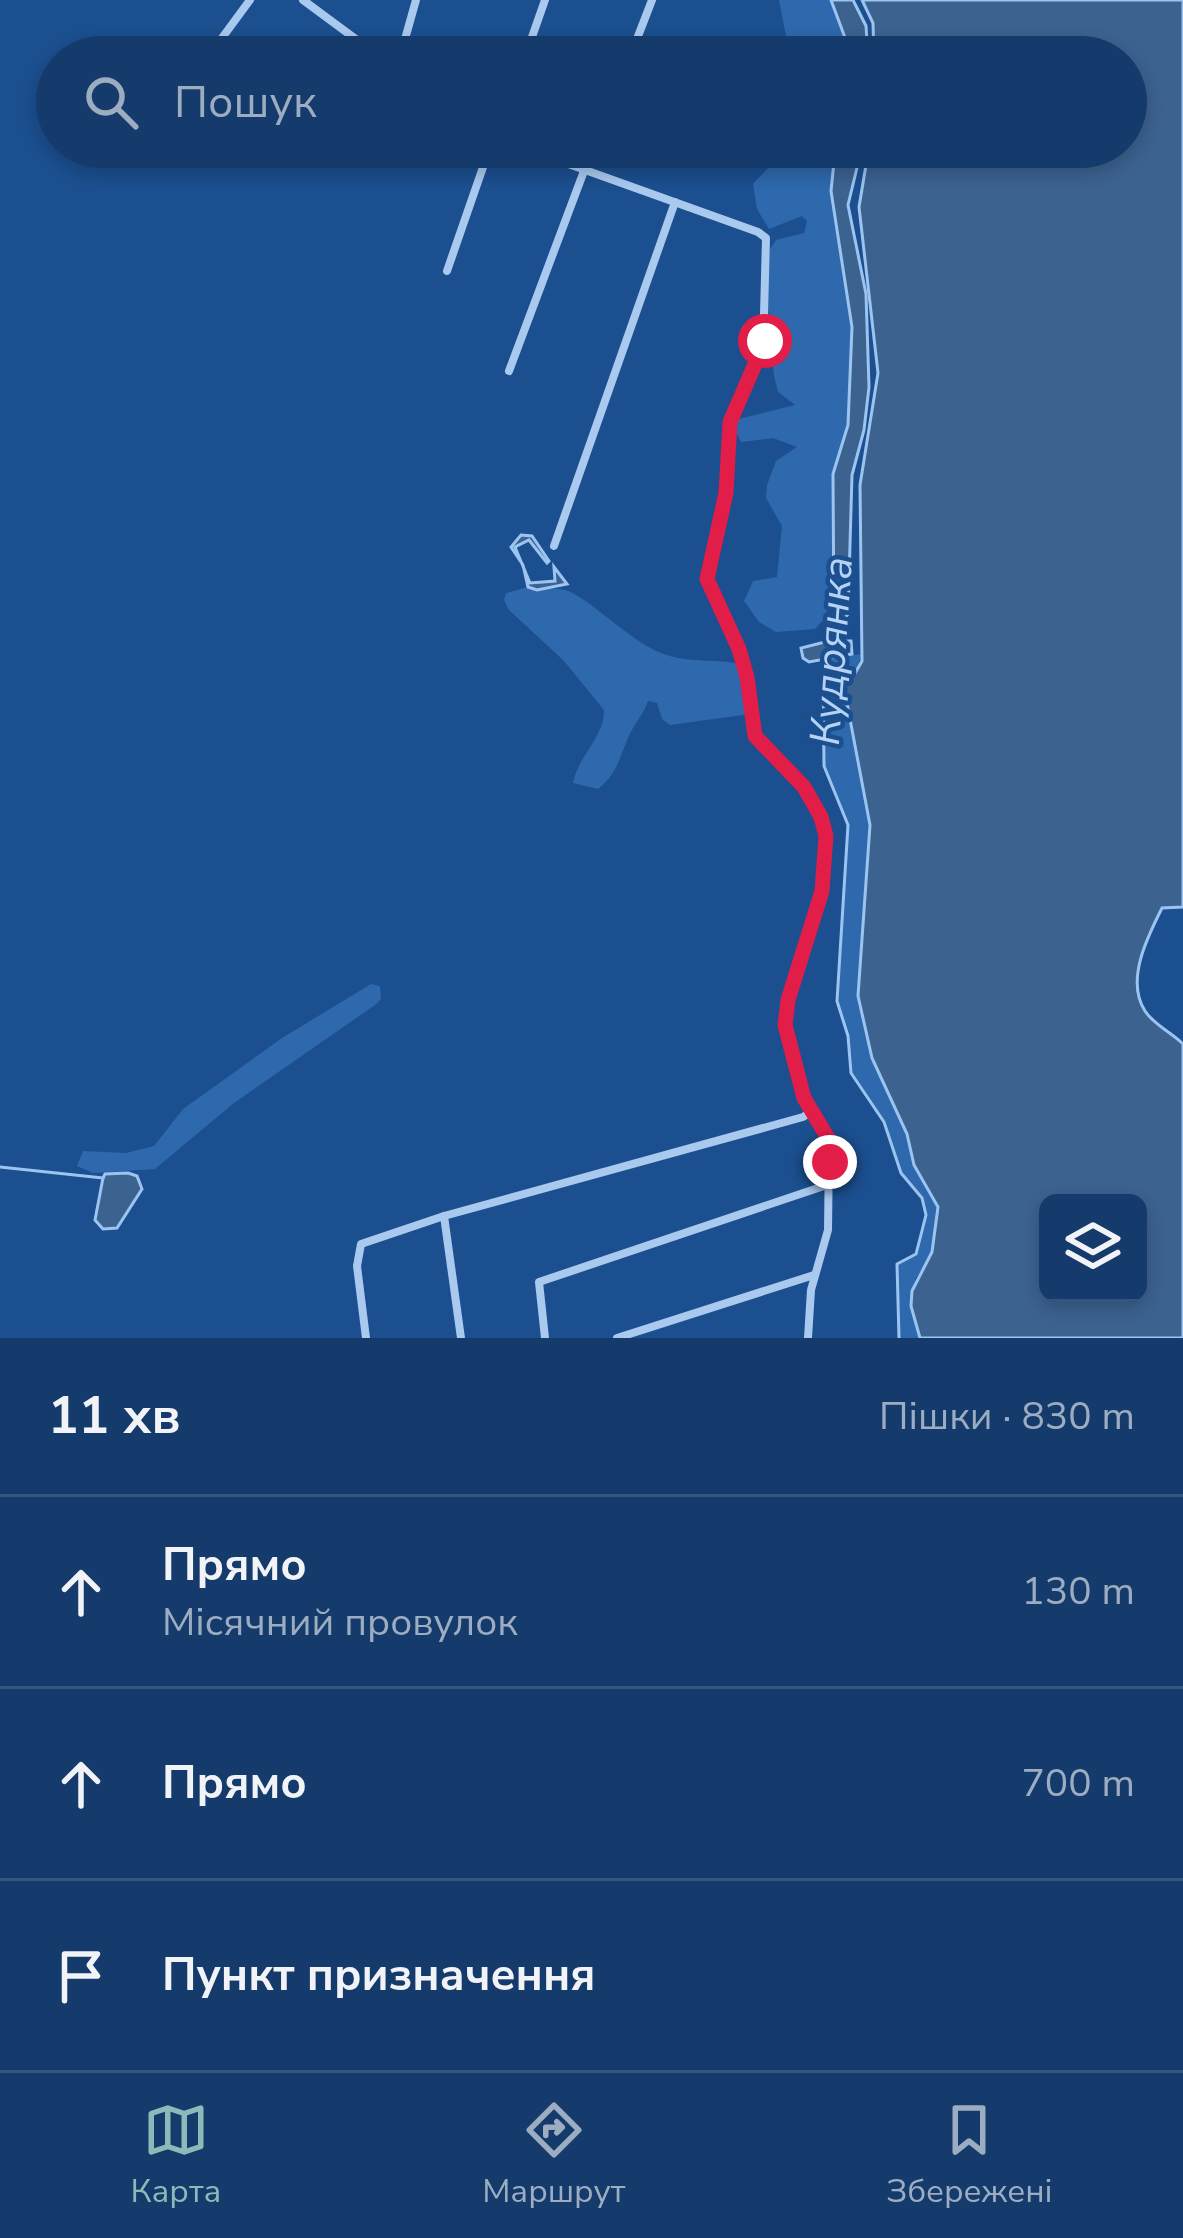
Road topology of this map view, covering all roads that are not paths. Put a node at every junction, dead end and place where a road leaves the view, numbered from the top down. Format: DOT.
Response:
graph roads {
  1 [pos="250,0"];
  2 [pos="303,0"];
  3 [pos="416,0"];
  4 [pos="545,0"];
  5 [pos="652,0"];
  6 [pos="223,36"];
  7 [pos="352,36"];
  8 [pos="406,36"];
  9 [pos="532,36"];
  10 [pos="638,36"];
  11 [pos="483,168"];
  12 [pos="579,168"];
  13 [pos="584,170"];
  14 [pos="675,202"];
  15 [pos="447,272"];
  16 [pos="509,370"];
  17 [pos="554,546"];
  18 [pos="812,1111"];
  19 [pos="830,1178"];
  20 [pos="444,1216"];
  21 [pos="814,1275"];
  22 [pos="367,1338"];
  23 [pos="461,1338"];
  24 [pos="545,1338"];
  25 [pos="617,1338"];
  26 [pos="808,1338"];
  1 -- 6 [label="street"];
  2 -- 7 [label="street"];
  3 -- 8 [label="street"];
  4 -- 9 [label="street"];
  5 -- 10 [label="street"];
  11 -- 15 [label="street"];
  12 -- 13 [label="street"];
  13 -- 14 [label="street"];
  13 -- 16 [label="street"];
  14 -- 17 [label="street"];
  14 -- 18 [label="street"];
  18 -- 19 [label="street"];
  18 -- 20 [label="street"];
  19 -- 21 [label="street"];
  19 -- 24 [label="street"];
  20 -- 22 [label="street"];
  20 -- 23 [label="street"];
  21 -- 25 [label="street"];
  21 -- 26 [label="street"];
}
